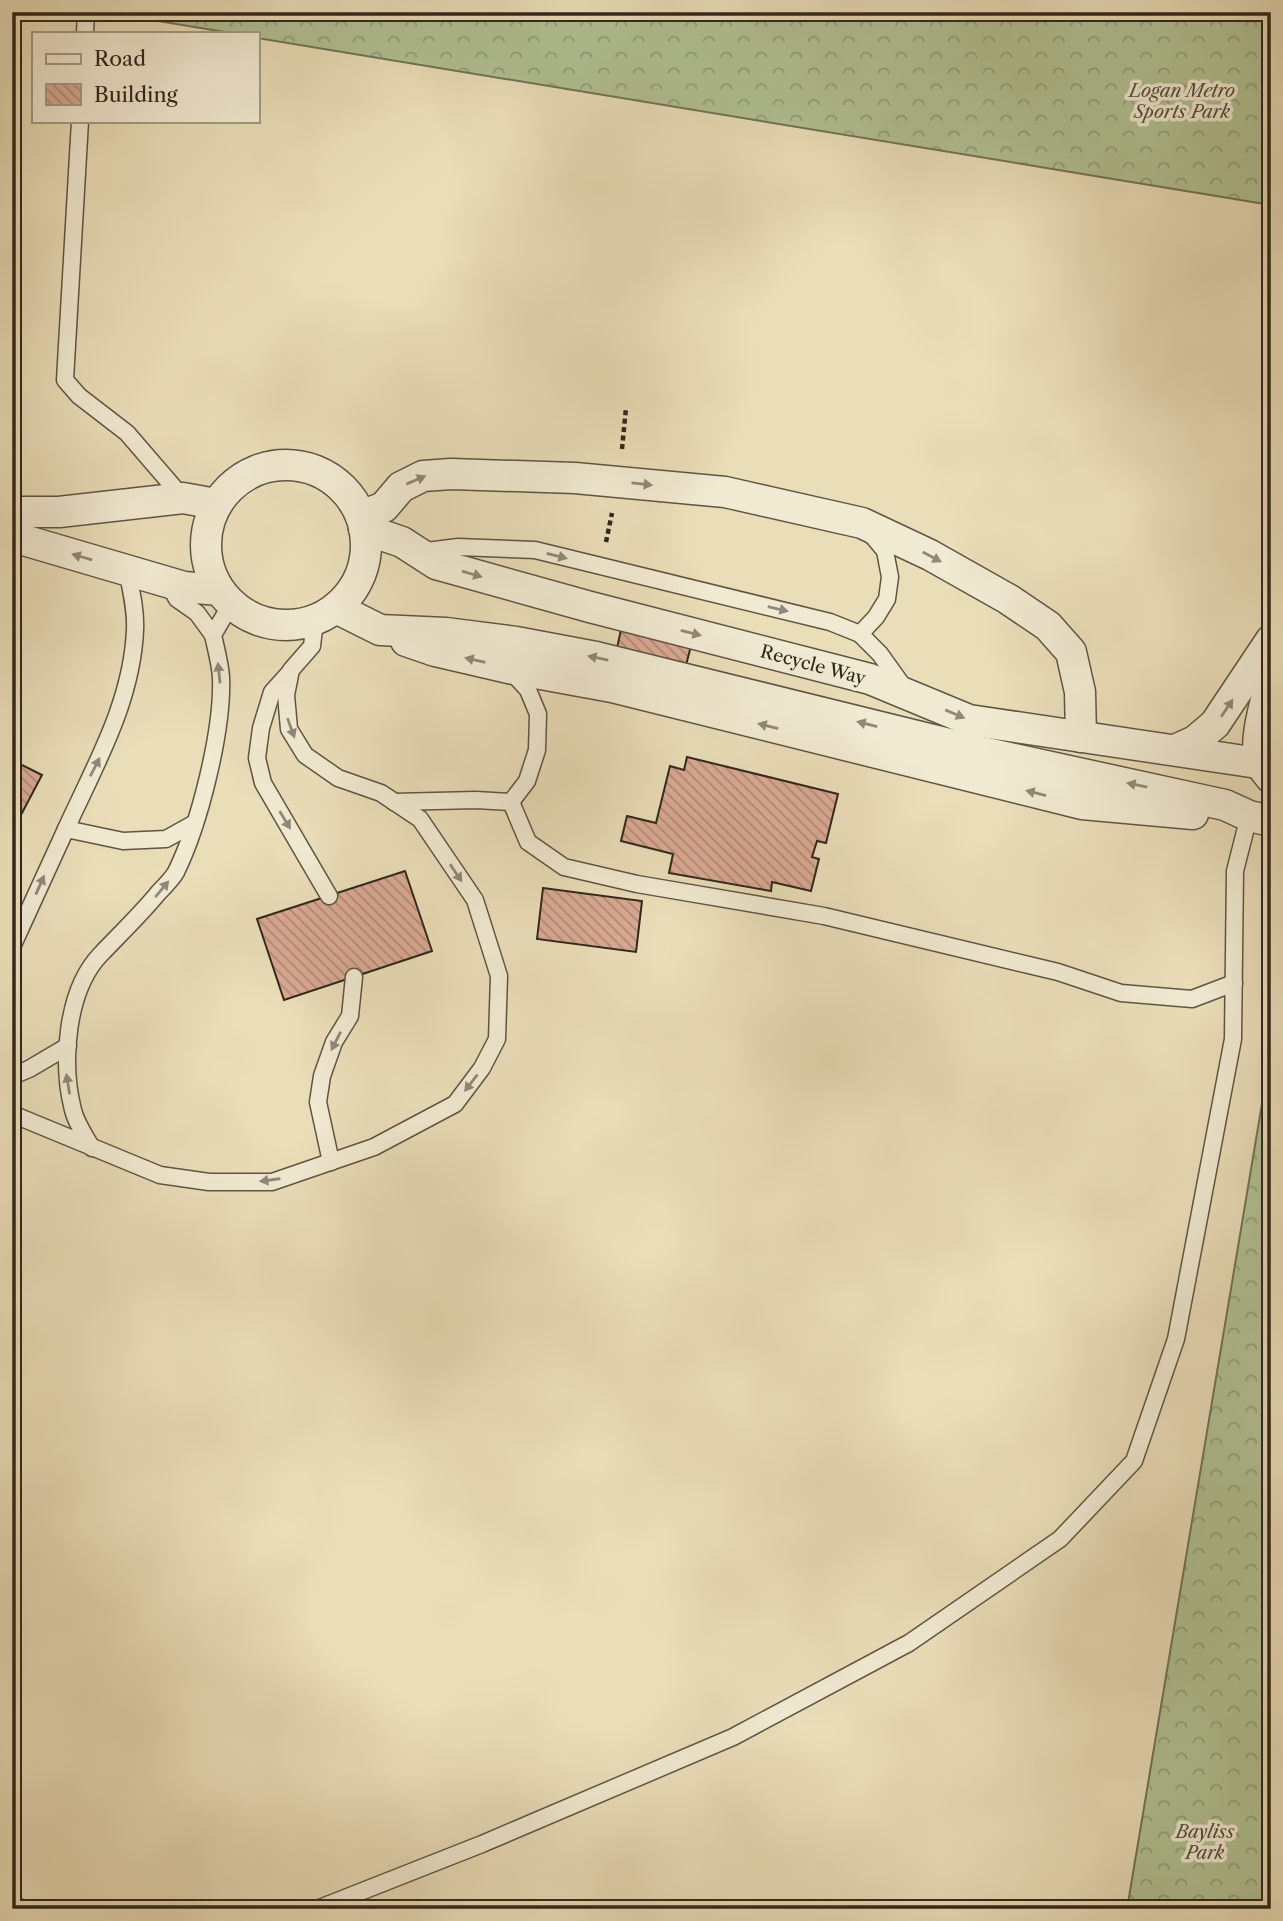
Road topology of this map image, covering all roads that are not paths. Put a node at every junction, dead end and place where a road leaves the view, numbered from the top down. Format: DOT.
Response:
graph roads {
  1 [pos="86,12"];
  2 [pos="85,32"];
  3 [pos="80,122"];
  4 [pos="183,498"];
  5 [pos="216,504"];
  6 [pos="12,512"];
  7 [pos="363,523"];
  8 [pos="862,523"];
  9 [pos="12,533"];
  10 [pos="417,552"];
  11 [pos="127,570"];
  12 [pos="166,581"];
  13 [pos="225,597"];
  14 [pos="326,615"];
  15 [pos="380,629"];
  16 [pos="860,634"];
  17 [pos="213,635"];
  18 [pos="1271,640"];
  19 [pos="508,668"];
  20 [pos="291,670"];
  21 [pos="1271,680"];
  22 [pos="910,695"];
  23 [pos="1081,737"];
  24 [pos="1175,750"];
  25 [pos="1267,768"];
  26 [pos="511,802"];
  27 [pos="394,803"];
  28 [pos="1260,818"];
  29 [pos="193,824"];
  30 [pos="66,829"];
  31 [pos="329,896"];
  32 [pos="12,947"];
  33 [pos="354,977"];
  34 [pos="1234,983"];
  35 [pos="68,1046"];
  36 [pos="12,1076"];
  37 [pos="12,1114"];
  38 [pos="92,1148"];
  39 [pos="331,1162"];
  40 [pos="12,1905"];
  41 [pos="25,1909"];
  42 [pos="317,1909"];
  1 -- 2 [label="lane"];
  3 -- 4 [label="lane"];
  4 -- 5 [label="street"];
  4 -- 6 [label="street"];
  5 -- 7 [label="street"];
  5 -- 13 [label="street"];
  7 -- 8 [label="street, one-way"];
  7 -- 10 [label="street, Recycle Way"];
  7 -- 14 [label="street"];
  8 -- 16 [label="lane"];
  8 -- 23 [label="street, one-way"];
  11 -- 9 [label="street, one-way"];
  10 -- 16 [label="lane, one-way"];
  10 -- 22 [label="street, Recycle Way, one-way"];
  11 -- 12 [label="street"];
  30 -- 11 [label="lane, one-way"];
  12 -- 13 [label="street"];
  12 -- 17 [label="lane"];
  13 -- 14 [label="street"];
  13 -- 17 [label="lane"];
  14 -- 15 [label="street"];
  14 -- 20 [label="lane"];
  19 -- 15 [label="street, one-way"];
  28 -- 15 [label="street, one-way"];
  16 -- 22 [label="lane"];
  29 -- 17 [label="lane, one-way"];
  24 -- 18 [label="street, one-way"];
  19 -- 26 [label="lane"];
  28 -- 19 [label="street, one-way"];
  20 -- 27 [label="lane, one-way"];
  20 -- 31 [label="lane, one-way"];
  21 -- 25 [label="street"];
  22 -- 23 [label="street, Recycle Way, one-way"];
  23 -- 24 [label="street, Recycle Way"];
  24 -- 25 [label="street, Recycle Way"];
  26 -- 27 [label="lane"];
  26 -- 34 [label="lane"];
  27 -- 39 [label="lane, one-way"];
  28 -- 34 [label="lane"];
  29 -- 30 [label="lane"];
  35 -- 29 [label="lane, one-way"];
  32 -- 30 [label="lane, one-way"];
  33 -- 39 [label="lane, one-way"];
  34 -- 42 [label="lane"];
  35 -- 36 [label="lane"];
  38 -- 35 [label="lane, one-way"];
  37 -- 38 [label="lane"];
  39 -- 38 [label="lane, one-way"];
  40 -- 41 [label="lane"];
}
